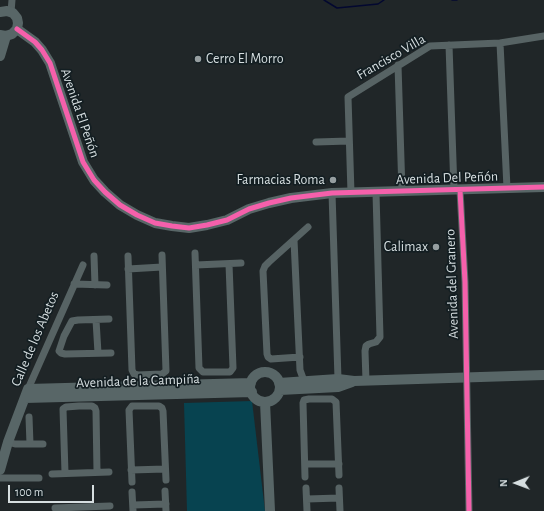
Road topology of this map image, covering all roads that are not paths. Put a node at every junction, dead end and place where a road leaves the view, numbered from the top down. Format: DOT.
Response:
graph roads {
  1 [pos="12,0"];
  2 [pos="0,12"];
  3 [pos="11,12"];
  4 [pos="17,29"];
  5 [pos="3,36"];
  6 [pos="544,36"];
  7 [pos="500,43"];
  8 [pos="449,45"];
  9 [pos="0,56"];
  10 [pos="398,65"];
  11 [pos="349,141"];
  12 [pos="316,142"];
  13 [pos="544,187"];
  14 [pos="507,188"];
  15 [pos="457,190"];
  16 [pos="402,192"];
  17 [pos="351,193"];
  18 [pos="376,193"];
  19 [pos="332,194"];
  20 [pos="308,227"];
  21 [pos="294,240"];
  22 [pos="196,253"];
  23 [pos="162,255"];
  24 [pos="94,256"];
  25 [pos="128,256"];
  26 [pos="241,263"];
  27 [pos="229,264"];
  28 [pos="83,265"];
  29 [pos="196,265"];
  30 [pos="162,267"];
  31 [pos="128,268"];
  32 [pos="74,284"];
  33 [pos="95,285"];
  34 [pos="107,285"];
  35 [pos="109,319"];
  36 [pos="96,320"];
  37 [pos="54,330"];
  38 [pos="64,336"];
  39 [pos="98,353"];
  40 [pos="111,353"];
  41 [pos="300,358"];
  42 [pos="216,372"];
  43 [pos="149,375"];
  44 [pos="544,375"];
  45 [pos="466,378"];
  46 [pos="366,381"];
  47 [pos="331,382"];
  48 [pos="217,384"];
  49 [pos="280,386"];
  50 [pos="251,387"];
  51 [pos="181,389"];
  52 [pos="310,390"];
  53 [pos="147,392"];
  54 [pos="27,394"];
  55 [pos="79,402"];
  56 [pos="265,402"];
  57 [pos="145,406"];
  58 [pos="28,417"];
  59 [pos="8,442"];
  60 [pos="30,444"];
  61 [pos="43,444"];
  62 [pos="305,464"];
  63 [pos="339,464"];
  64 [pos="165,468"];
  65 [pos="0,470"];
  66 [pos="131,470"];
  67 [pos="97,472"];
  68 [pos="109,472"];
  69 [pos="65,473"];
  70 [pos="52,474"];
  71 [pos="339,475"];
  72 [pos="305,477"];
  73 [pos="0,478"];
  74 [pos="39,478"];
  75 [pos="166,480"];
  76 [pos="132,482"];
  77 [pos="306,488"];
  78 [pos="339,488"];
  79 [pos="165,491"];
  80 [pos="132,492"];
  81 [pos="339,498"];
  82 [pos="307,499"];
  83 [pos="110,506"];
  84 [pos="166,507"];
  85 [pos="55,508"];
  86 [pos="133,508"];
  87 [pos="99,509"];
  88 [pos="65,510"];
  89 [pos="270,511"];
  90 [pos="307,511"];
  91 [pos="340,511"];
  92 [pos="469,511"];
  1 -- 3 [label="street"];
  2 -- 3 [label="street"];
  3 -- 4 [label="street"];
  4 -- 5 [label="street"];
  4 -- 19 [label="street, Avenida El Peñón"];
  5 -- 9 [label="street"];
  6 -- 7 [label="street, Francisco Villa"];
  7 -- 8 [label="street, Francisco Villa"];
  7 -- 14 [label="street"];
  8 -- 10 [label="street, Francisco Villa"];
  8 -- 15 [label="street, Avenida del Granero"];
  10 -- 11 [label="street, Francisco Villa"];
  10 -- 16 [label="street"];
  11 -- 12 [label="street"];
  11 -- 17 [label="street, Francisco Villa"];
  13 -- 14 [label="street, Avenida Del Peñón"];
  14 -- 15 [label="street, Avenida Del Peñón"];
  15 -- 16 [label="street, Avenida Del Peñón"];
  15 -- 45 [label="street, Avenida del Granero"];
  16 -- 18 [label="street, Avenida Del Peñón"];
  17 -- 18 [label="street, Avenida Del Peñón"];
  17 -- 19 [label="street, Avenida El Peñón"];
  18 -- 46 [label="street"];
  19 -- 47 [label="street"];
  20 -- 21 [label="street"];
  21 -- 41 [label="street"];
  21 -- 41 [label="street"];
  22 -- 29 [label="street"];
  23 -- 30 [label="street"];
  24 -- 33 [label="street"];
  25 -- 31 [label="street"];
  26 -- 27 [label="street"];
  27 -- 29 [label="street"];
  27 -- 42 [label="street"];
  28 -- 32 [label="street, Calle de los Abetos"];
  29 -- 42 [label="street"];
  30 -- 31 [label="street"];
  30 -- 43 [label="street"];
  31 -- 43 [label="street"];
  32 -- 33 [label="street"];
  32 -- 37 [label="street, Calle de los Abetos"];
  33 -- 34 [label="street"];
  35 -- 36 [label="street"];
  36 -- 38 [label="street"];
  36 -- 39 [label="street"];
  37 -- 38 [label="street"];
  37 -- 54 [label="street, Calle de los Abetos"];
  38 -- 39 [label="street"];
  39 -- 40 [label="street"];
  41 -- 52 [label="street"];
  42 -- 48 [label="street"];
  43 -- 53 [label="street"];
  44 -- 45 [label="street"];
  45 -- 46 [label="street"];
  45 -- 92 [label="street, Avenida del Granero"];
  46 -- 47 [label="street"];
  47 -- 52 [label="street"];
  48 -- 50 [label="street, Avenida de la Campiña"];
  48 -- 51 [label="street, Avenida de la Campiña"];
  49 -- 50 [label="street"];
  49 -- 52 [label="street"];
  49 -- 52 [label="street"];
  49 -- 56 [label="street"];
  50 -- 51 [label="street, Avenida de la Campiña"];
  50 -- 56 [label="street"];
  51 -- 53 [label="street, Avenida de la Campiña"];
  52 -- 62 [label="street"];
  52 -- 63 [label="street"];
  53 -- 54 [label="street, Avenida de la Campiña"];
  53 -- 55 [label="street, Avenida de la Campiña"];
  53 -- 57 [label="street"];
  54 -- 55 [label="street, Avenida de la Campiña"];
  54 -- 59 [label="street, Calle de los Abetos"];
  55 -- 67 [label="street"];
  55 -- 69 [label="street"];
  56 -- 89 [label="street"];
  57 -- 64 [label="street"];
  57 -- 66 [label="street"];
  58 -- 60 [label="street"];
  59 -- 60 [label="street"];
  59 -- 65 [label="street, Calle de los Abetos"];
  60 -- 61 [label="street"];
  62 -- 63 [label="street"];
  62 -- 72 [label="street"];
  63 -- 71 [label="street"];
  64 -- 66 [label="street"];
  64 -- 75 [label="street"];
  66 -- 76 [label="street"];
  67 -- 68 [label="street"];
  67 -- 69 [label="street"];
  69 -- 70 [label="street"];
  73 -- 74 [label="street"];
  77 -- 82 [label="street"];
  78 -- 81 [label="street"];
  79 -- 84 [label="street"];
  80 -- 86 [label="street"];
  81 -- 82 [label="street"];
  81 -- 91 [label="street"];
  82 -- 90 [label="street"];
  83 -- 87 [label="street"];
  84 -- 86 [label="street"];
  85 -- 88 [label="street"];
  87 -- 88 [label="street"];
}
